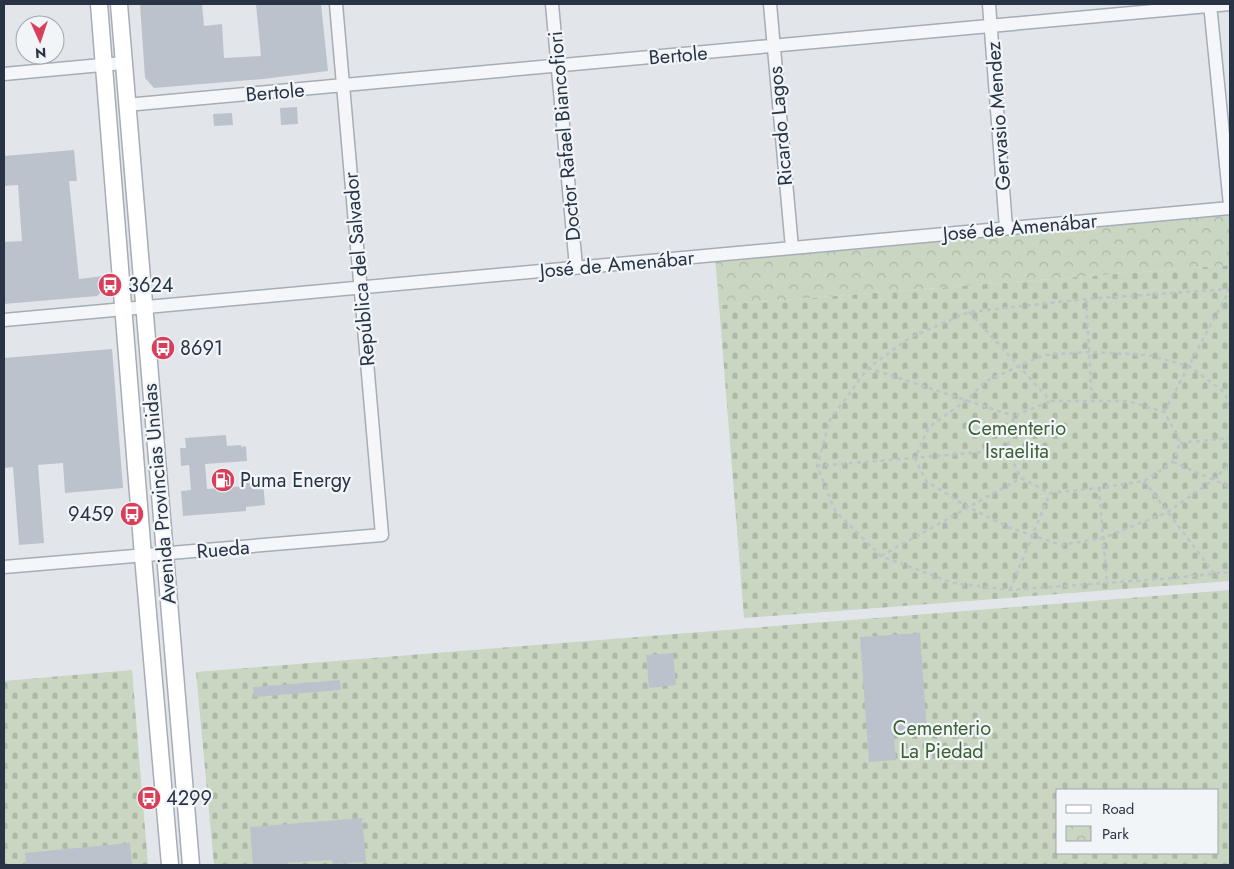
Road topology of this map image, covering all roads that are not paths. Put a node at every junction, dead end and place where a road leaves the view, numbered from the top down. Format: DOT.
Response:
graph roads {
  1 [pos="99,4"];
  2 [pos="119,4"];
  3 [pos="336,4"];
  4 [pos="552,4"];
  5 [pos="770,4"];
  6 [pos="989,4"];
  7 [pos="1230,4"];
  8 [pos="1210,5"];
  9 [pos="990,26"];
  10 [pos="773,46"];
  11 [pos="124,63"];
  12 [pos="104,65"];
  13 [pos="558,66"];
  14 [pos="4,74"];
  15 [pos="343,85"];
  16 [pos="126,105"];
  17 [pos="1230,206"];
  18 [pos="1006,228"];
  19 [pos="792,248"];
  20 [pos="576,268"];
  21 [pos="361,287"];
  22 [pos="144,307"];
  23 [pos="123,309"];
  24 [pos="4,320"];
  25 [pos="382,535"];
  26 [pos="164,554"];
  27 [pos="142,556"];
  28 [pos="4,567"];
  29 [pos="170,865"];
  30 [pos="191,865"];
  1 -- 12 [label="main road, Avenida Provincias Unidas"];
  2 -- 11 [label="main road, Avenida Provincias Unidas"];
  3 -- 15 [label="street, República del Salvador"];
  4 -- 13 [label="street, Doctor Rafael Biancofiori"];
  5 -- 10 [label="street, Ricardo Lagos"];
  6 -- 9 [label="street, Gervasio Mendez"];
  7 -- 8 [label="street, Bertole"];
  8 -- 9 [label="street, Bertole"];
  8 -- 17 [label="street"];
  9 -- 10 [label="street, Bertole"];
  9 -- 18 [label="street, Gervasio Mendez"];
  10 -- 13 [label="street, Bertole"];
  10 -- 19 [label="street, Ricardo Lagos"];
  11 -- 12 [label="street"];
  11 -- 16 [label="main road, Avenida Provincias Unidas"];
  12 -- 14 [label="street"];
  12 -- 23 [label="main road, Avenida Provincias Unidas"];
  13 -- 15 [label="street, Bertole"];
  13 -- 20 [label="street, Doctor Rafael Biancofiori"];
  15 -- 16 [label="street, Bertole"];
  15 -- 21 [label="street, República del Salvador"];
  16 -- 22 [label="main road, Avenida Provincias Unidas"];
  17 -- 18 [label="street, José de Amenábar"];
  18 -- 19 [label="street, José de Amenábar"];
  19 -- 20 [label="street, José de Amenábar"];
  20 -- 21 [label="street, José de Amenábar"];
  21 -- 22 [label="street, José de Amenábar"];
  21 -- 25 [label="street, República del Salvador"];
  22 -- 23 [label="street, José de Amenábar"];
  22 -- 26 [label="main road, Avenida Provincias Unidas"];
  23 -- 24 [label="street, José de Amenábar"];
  23 -- 27 [label="main road, Avenida Provincias Unidas"];
  25 -- 26 [label="street, Rueda"];
  26 -- 27 [label="street, Rueda"];
  26 -- 30 [label="main road, Avenida Provincias Unidas"];
  27 -- 28 [label="street, Rueda"];
  27 -- 29 [label="main road, Avenida Provincias Unidas"];
}
